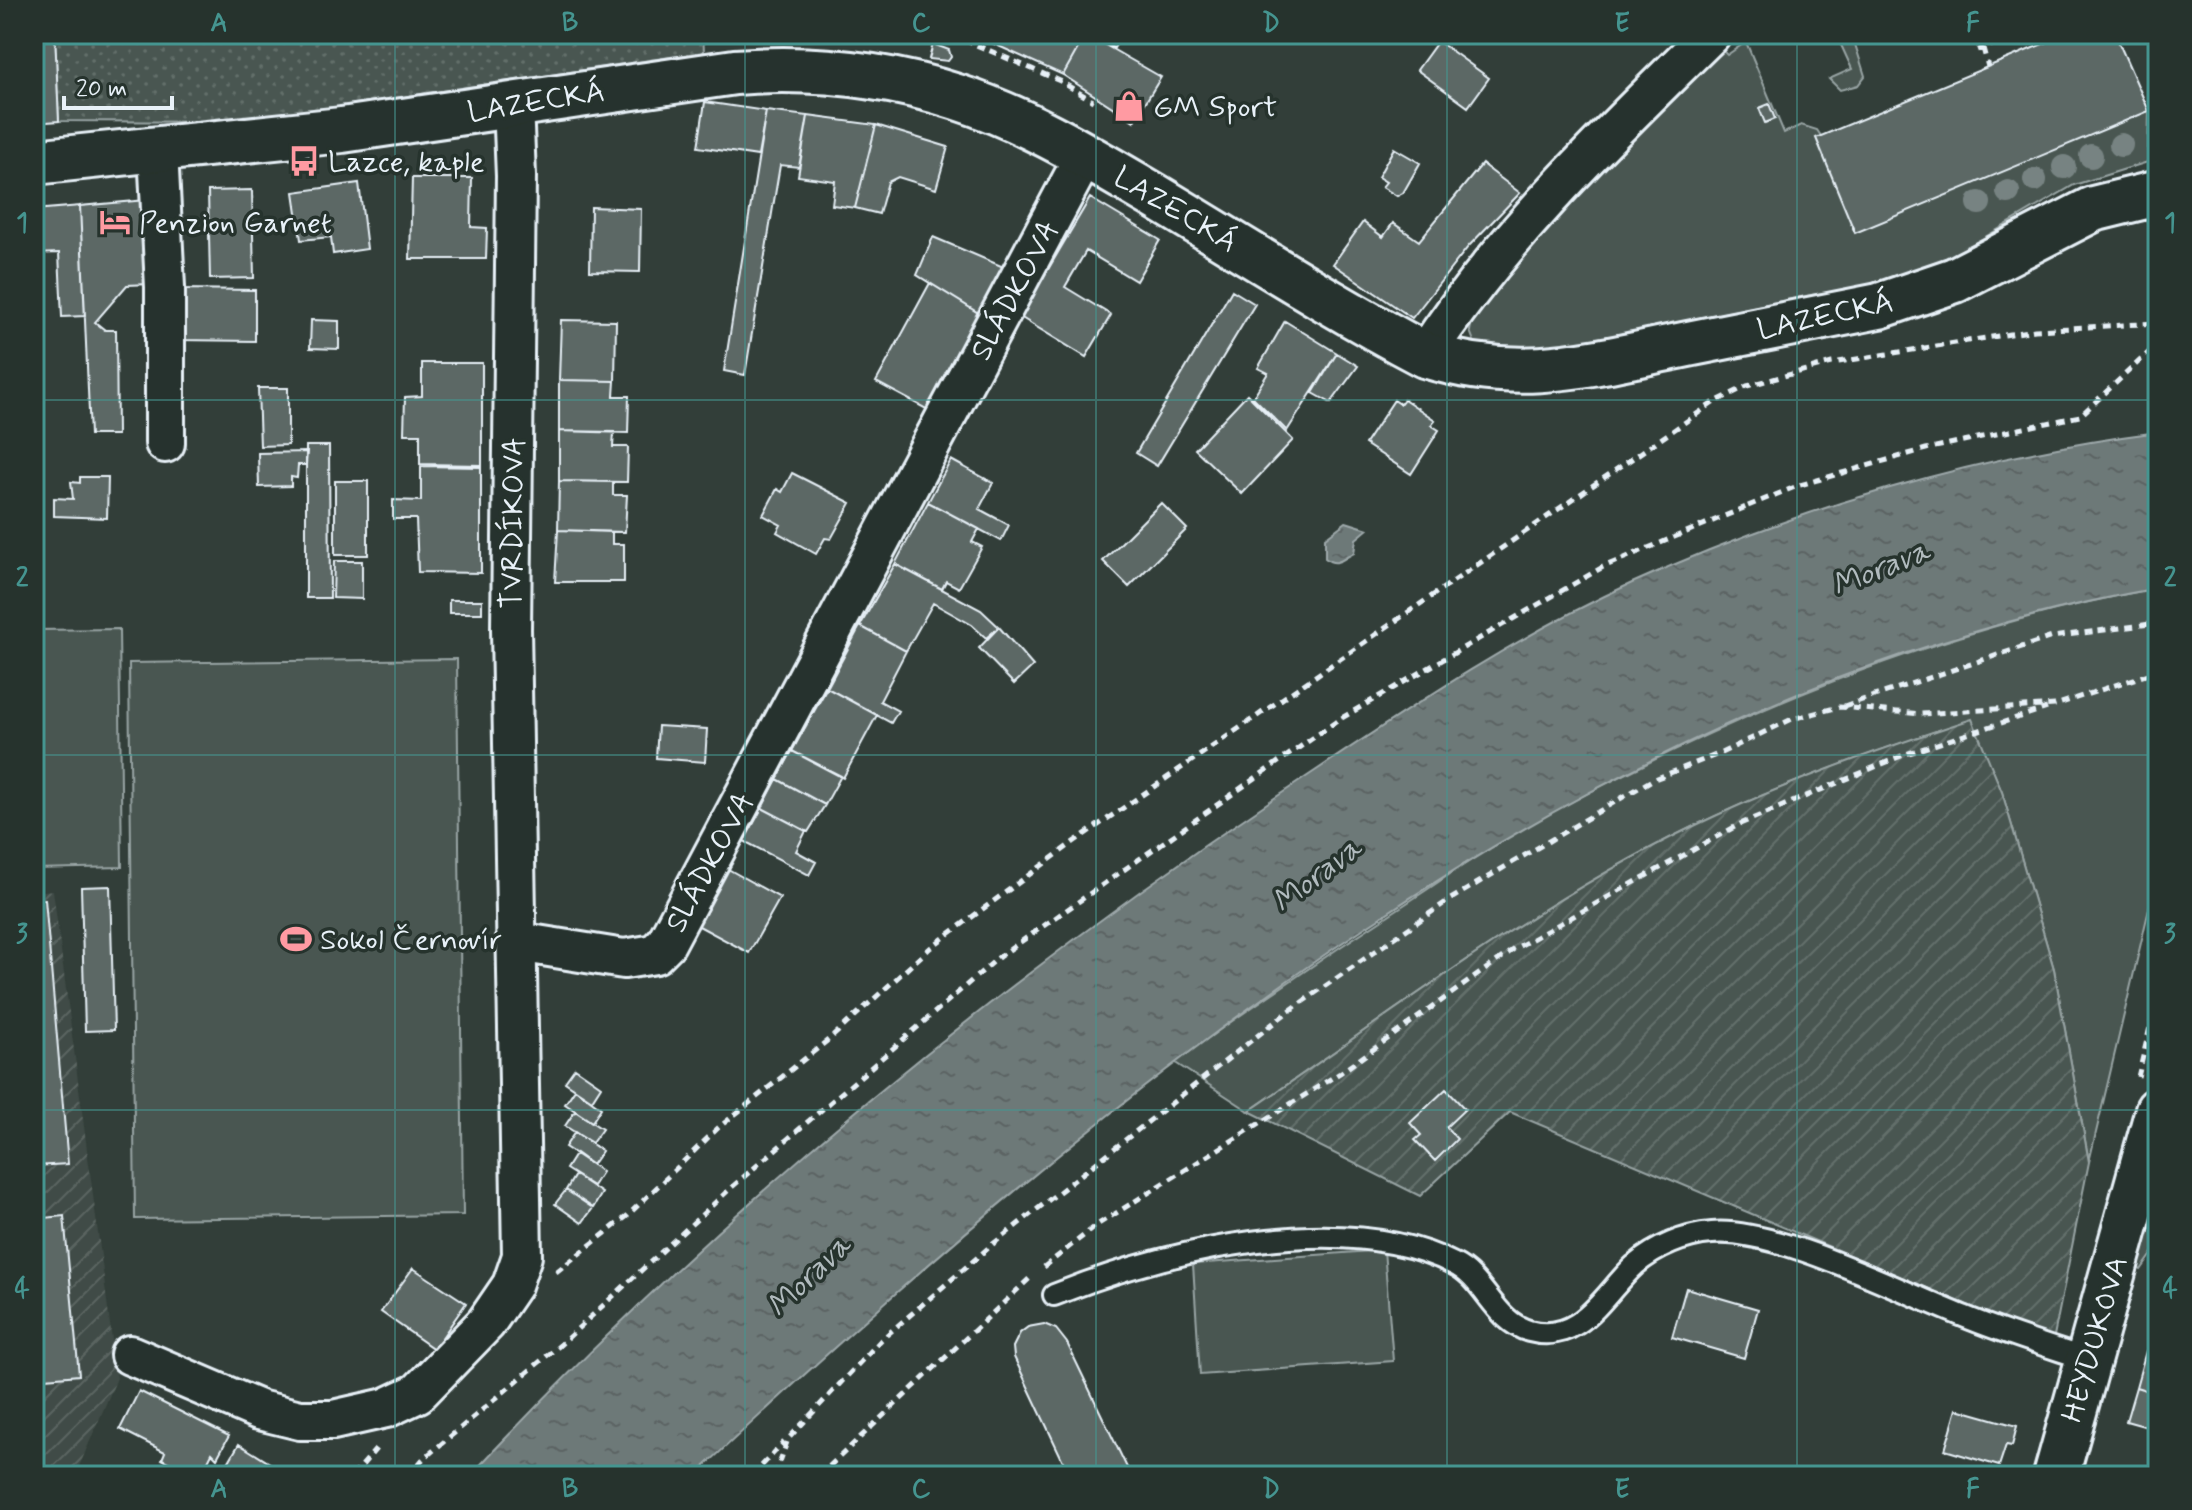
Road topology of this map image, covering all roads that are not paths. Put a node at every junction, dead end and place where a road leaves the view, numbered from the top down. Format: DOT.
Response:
graph roads {
  1 [pos="1711,34"];
  2 [pos="513,104"];
  3 [pos="158,151"];
  4 [pos="1085,155"];
  5 [pos="34,162"];
  6 [pos="2158,193"];
  7 [pos="1425,355"];
  8 [pos="165,443"];
  9 [pos="518,942"];
  10 [pos="2158,1110"];
  11 [pos="1054,1295"];
  12 [pos="130,1355"];
  13 [pos="2089,1360"];
  14 [pos="2056,1476"];
  1 -- 7 [label="street"];
  2 -- 3 [label="main road, LAZECKÁ"];
  2 -- 4 [label="main road, LAZECKÁ"];
  2 -- 9 [label="street, TVRDÍKOVA"];
  3 -- 5 [label="main road, LAZECKÁ"];
  3 -- 8 [label="street"];
  4 -- 7 [label="main road, LAZECKÁ"];
  4 -- 9 [label="street, SLÁDKOVA"];
  6 -- 7 [label="main road, LAZECKÁ"];
  9 -- 12 [label="street"];
  10 -- 13 [label="main road, HEYDUKOVA"];
  11 -- 13 [label="lane"];
  13 -- 14 [label="main road, HEYDUKOVA"];
}
